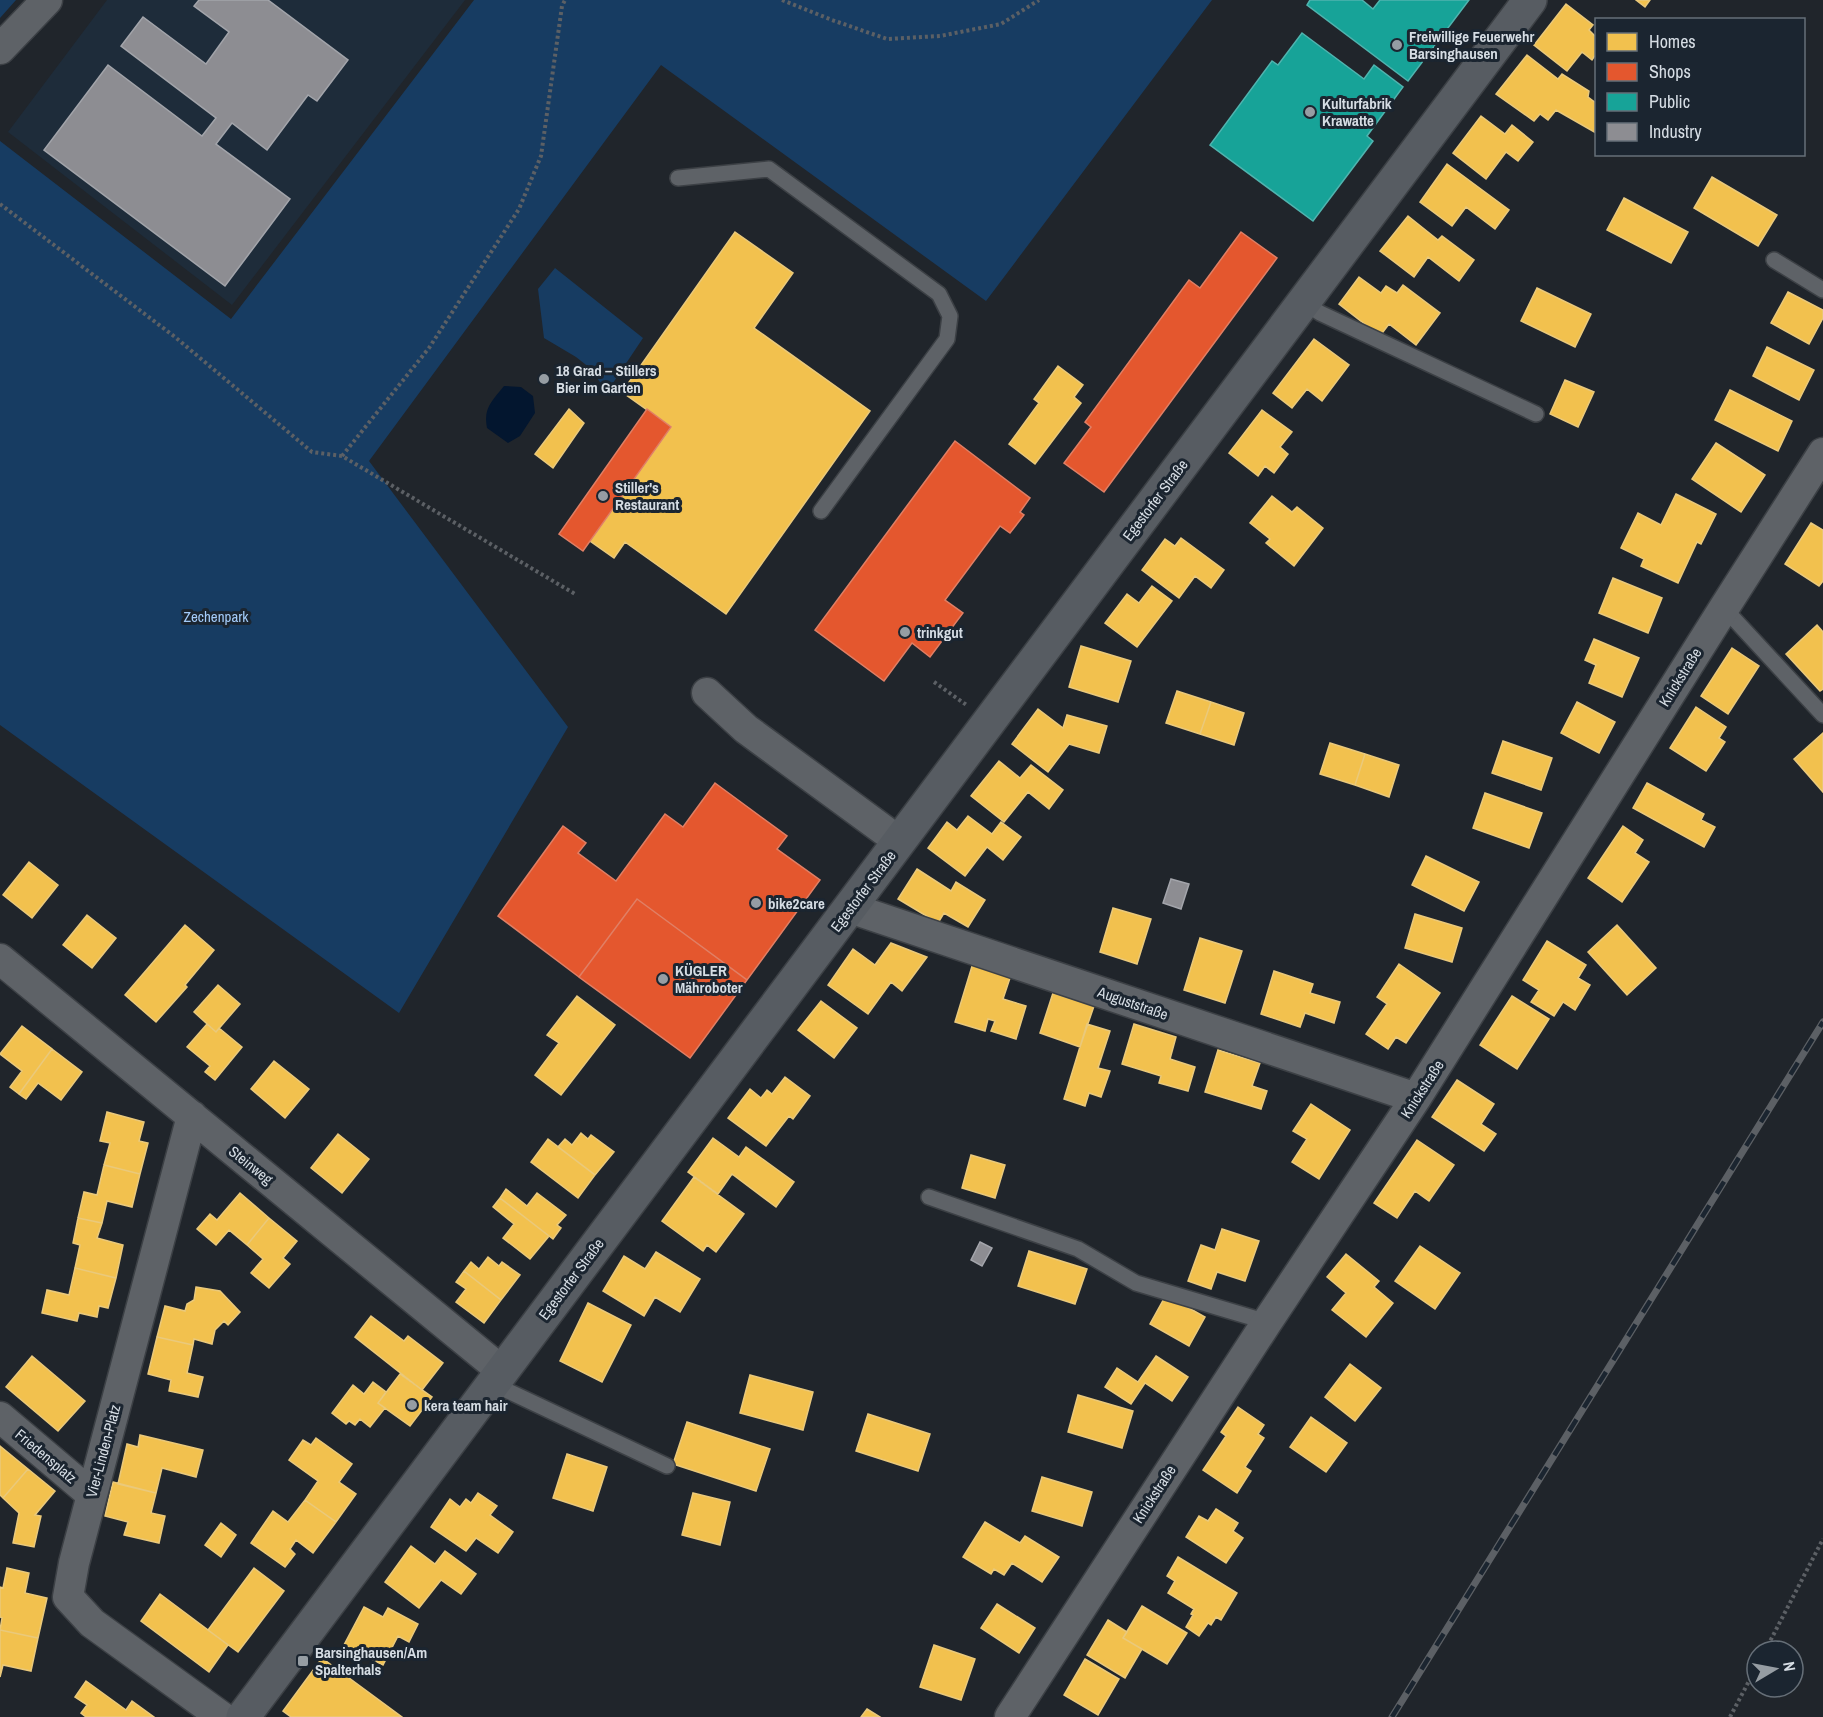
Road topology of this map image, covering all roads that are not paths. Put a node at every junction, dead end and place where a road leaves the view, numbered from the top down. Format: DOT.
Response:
graph roads {
  1 [pos="47,0"];
  2 [pos="1530,0"];
  3 [pos="0,49"];
  4 [pos="678,178"];
  5 [pos="1774,260"];
  6 [pos="1823,290"];
  7 [pos="1304,302"];
  8 [pos="1536,414"];
  9 [pos="1823,453"];
  10 [pos="821,511"];
  11 [pos="1724,608"];
  12 [pos="707,693"];
  13 [pos="1823,716"];
  14 [pos="900,842"];
  15 [pos="850,908"];
  16 [pos="0,958"];
  17 [pos="1416,1098"];
  18 [pos="192,1116"];
  19 [pos="929,1197"];
  20 [pos="1267,1322"];
  21 [pos="498,1378"];
  22 [pos="0,1417"];
  23 [pos="667,1466"];
  24 [pos="91,1494"];
  25 [pos="222,1717"];
  26 [pos="243,1717"];
  27 [pos="1010,1717"];
  1 -- 3 [label="street"];
  2 -- 7 [label="main road, Egestorfer Straße"];
  4 -- 10 [label="lane"];
  5 -- 6 [label="lane"];
  7 -- 8 [label="lane"];
  7 -- 14 [label="main road, Egestorfer Straße"];
  9 -- 11 [label="street, Knickstraße"];
  11 -- 13 [label="lane"];
  11 -- 17 [label="street, Knickstraße"];
  12 -- 14 [label="street, Egestorfer Straße"];
  14 -- 15 [label="main road, Egestorfer Straße"];
  15 -- 17 [label="street, Auguststraße"];
  15 -- 21 [label="main road, Egestorfer Straße"];
  16 -- 18 [label="street, Steinweg"];
  17 -- 20 [label="street, Knickstraße"];
  18 -- 21 [label="street, Steinweg"];
  18 -- 24 [label="street, Vier-Linden-Platz"];
  19 -- 20 [label="lane"];
  20 -- 27 [label="street, Knickstraße"];
  21 -- 23 [label="lane"];
  21 -- 26 [label="main road, Egestorfer Straße"];
  22 -- 24 [label="street, Friedensplatz"];
  24 -- 25 [label="street, Vier-Linden-Platz"];
}
